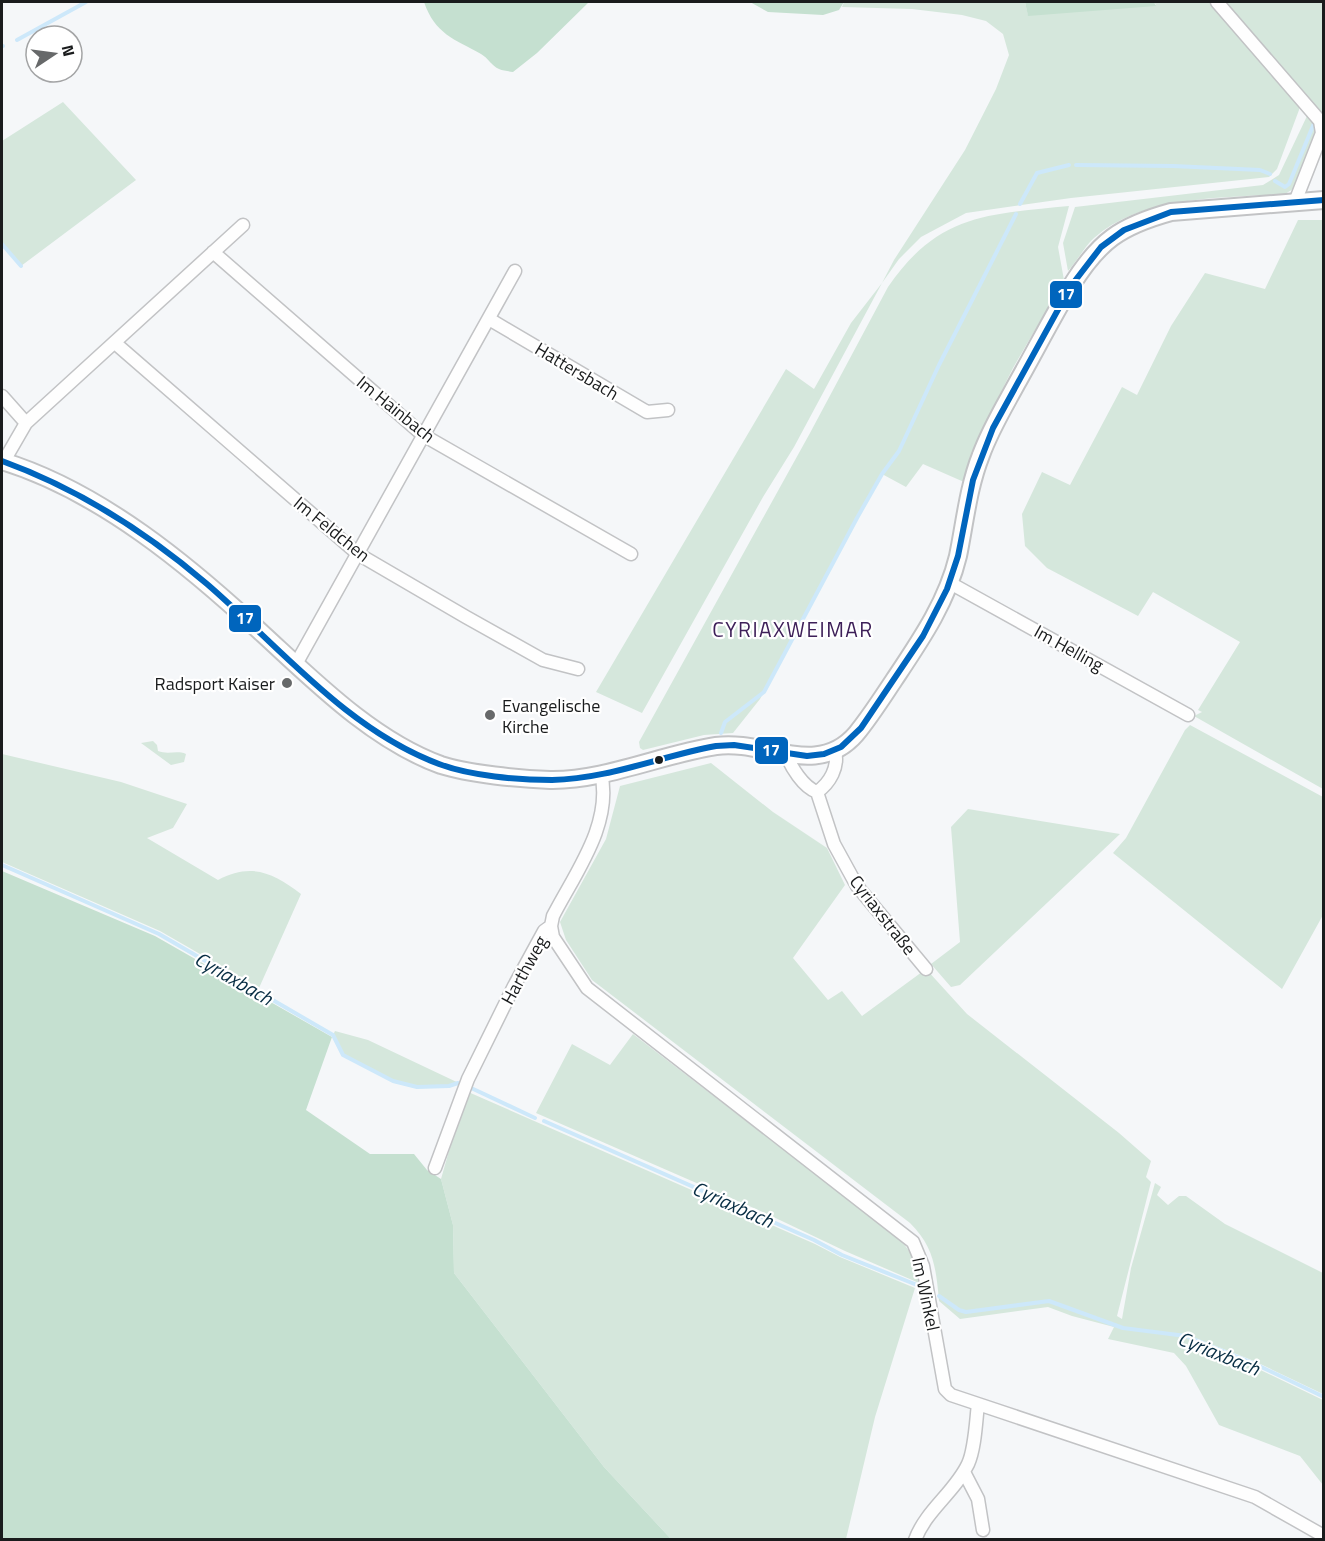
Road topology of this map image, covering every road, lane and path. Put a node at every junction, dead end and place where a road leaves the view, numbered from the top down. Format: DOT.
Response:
graph roads {
  1 [pos="1217,2"];
  2 [pos="1323,200"];
  3 [pos="1295,202"];
  4 [pos="243,225"];
  5 [pos="213,252"];
  6 [pos="514,271"];
  7 [pos="489,319"];
  8 [pos="115,343"];
  9 [pos="2,396"];
  10 [pos="668,410"];
  11 [pos="26,423"];
  12 [pos="423,435"];
  13 [pos="3,461"];
  14 [pos="358,554"];
  15 [pos="631,555"];
  16 [pos="950,583"];
  17 [pos="296,664"];
  18 [pos="578,669"];
  19 [pos="1188,715"];
  20 [pos="835,751"];
  21 [pos="786,754"];
  22 [pos="601,773"];
  23 [pos="817,792"];
  24 [pos="551,926"];
  25 [pos="926,969"];
  26 [pos="435,1168"];
  27 [pos="978,1404"];
  28 [pos="964,1472"];
  29 [pos="983,1530"];
  30 [pos="1322,1535"];
  31 [pos="915,1539"];
  1 -- 3 [label="street"];
  2 -- 3 [label="street"];
  3 -- 16 [label="street"];
  4 -- 5 [label="street"];
  5 -- 8 [label="street"];
  5 -- 12 [label="street, Im Hainbach"];
  6 -- 7 [label="street"];
  7 -- 10 [label="street, Hattersbach"];
  7 -- 12 [label="street"];
  8 -- 11 [label="street"];
  8 -- 14 [label="street, Im Feldchen"];
  9 -- 11 [label="street"];
  11 -- 13 [label="street"];
  12 -- 14 [label="street"];
  12 -- 15 [label="street, Im Hainbach"];
  13 -- 17 [label="street"];
  14 -- 17 [label="street"];
  14 -- 18 [label="street, Im Feldchen"];
  16 -- 19 [label="street, Im Helling"];
  16 -- 20 [label="street"];
  17 -- 22 [label="street"];
  20 -- 21 [label="street"];
  20 -- 23 [label="street"];
  21 -- 22 [label="street"];
  21 -- 23 [label="street, Cyriaxstraße"];
  22 -- 24 [label="street, Harthweg"];
  23 -- 25 [label="street, Cyriaxstraße"];
  24 -- 26 [label="street, Harthweg"];
  24 -- 27 [label="street, Im Winkel"];
  27 -- 28 [label="street"];
  27 -- 30 [label="street, Im Winkel"];
  28 -- 29 [label="street"];
  28 -- 31 [label="street"];
}
